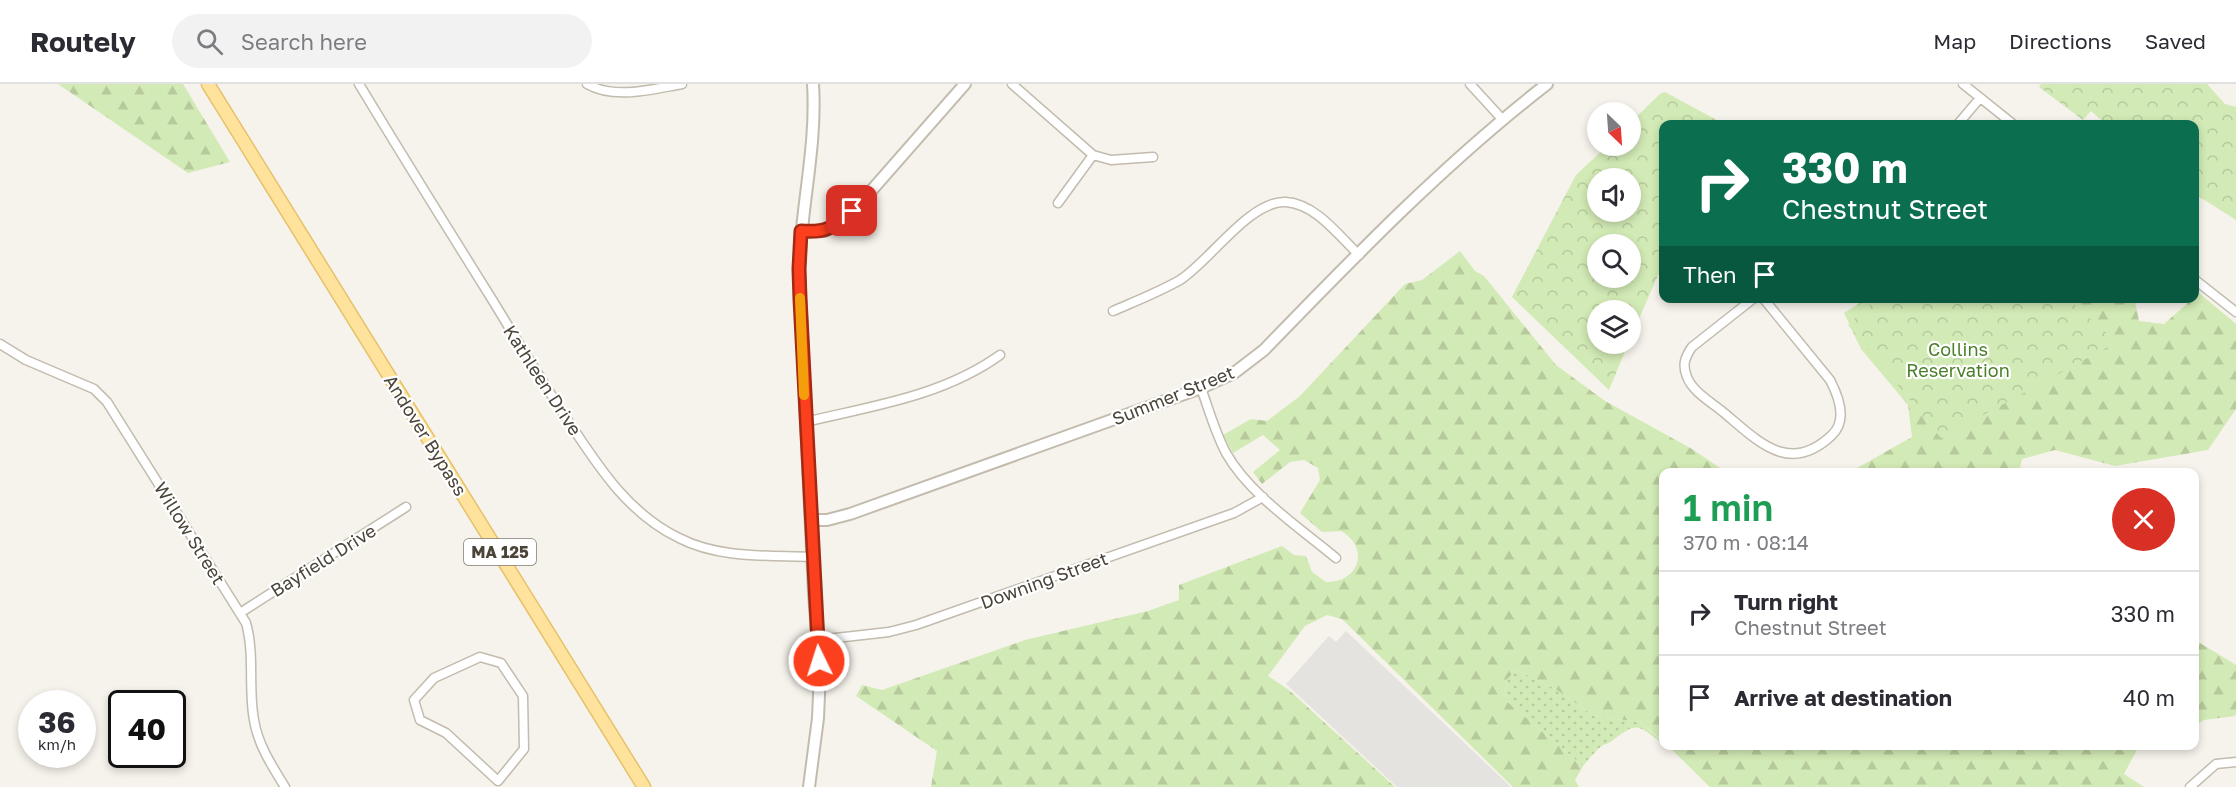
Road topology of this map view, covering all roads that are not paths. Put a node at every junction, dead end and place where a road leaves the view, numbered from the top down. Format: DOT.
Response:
graph roads {
  1 [pos="208,84"];
  2 [pos="359,84"];
  3 [pos="587,84"];
  4 [pos="682,84"];
  5 [pos="813,84"];
  6 [pos="965,84"];
  7 [pos="1012,84"];
  8 [pos="1470,84"];
  9 [pos="1547,84"];
  10 [pos="1963,84"];
  11 [pos="1980,98"];
  12 [pos="1502,119"];
  13 [pos="1961,120"];
  14 [pos="2008,120"];
  15 [pos="1093,155"];
  16 [pos="1154,157"];
  17 [pos="1058,203"];
  18 [pos="801,231"];
  19 [pos="1359,255"];
  20 [pos="2199,283"];
  21 [pos="1748,303"];
  22 [pos="1767,303"];
  23 [pos="1113,311"];
  24 [pos="2236,312"];
  25 [pos="0,344"];
  26 [pos="1000,355"];
  27 [pos="1201,388"];
  28 [pos="805,422"];
  29 [pos="1263,496"];
  30 [pos="406,507"];
  31 [pos="811,520"];
  32 [pos="813,557"];
  33 [pos="1336,558"];
  34 [pos="240,613"];
  35 [pos="818,640"];
  36 [pos="2236,762"];
  37 [pos="500,784"];
  38 [pos="285,787"];
  39 [pos="644,787"];
  40 [pos="809,787"];
  41 [pos="2190,787"];
  1 -- 39 [label="main road, Andover Bypass / MA 125"];
  2 -- 32 [label="street, Kathleen Drive"];
  3 -- 4 [label="street"];
  5 -- 18 [label="street"];
  6 -- 18 [label="street"];
  7 -- 15 [label="street"];
  8 -- 12 [label="street"];
  9 -- 12 [label="street, Summer Street"];
  10 -- 11 [label="street"];
  11 -- 13 [label="street"];
  11 -- 14 [label="street"];
  12 -- 19 [label="street, Summer Street"];
  15 -- 16 [label="street"];
  15 -- 17 [label="street"];
  18 -- 28 [label="street"];
  19 -- 23 [label="street"];
  19 -- 27 [label="street, Summer Street"];
  20 -- 24 [label="street"];
  21 -- 22 [label="street"];
  25 -- 34 [label="street, Willow Street"];
  26 -- 28 [label="street"];
  27 -- 29 [label="street"];
  27 -- 31 [label="street, Summer Street"];
  28 -- 31 [label="street"];
  29 -- 33 [label="street"];
  29 -- 35 [label="street, Downing Street"];
  30 -- 34 [label="street, Bayfield Drive"];
  31 -- 32 [label="street"];
  32 -- 35 [label="street"];
  34 -- 38 [label="street, Willow Street"];
  35 -- 40 [label="street"];
  36 -- 41 [label="street"];
  37 -- 37 [label="street"];
}
